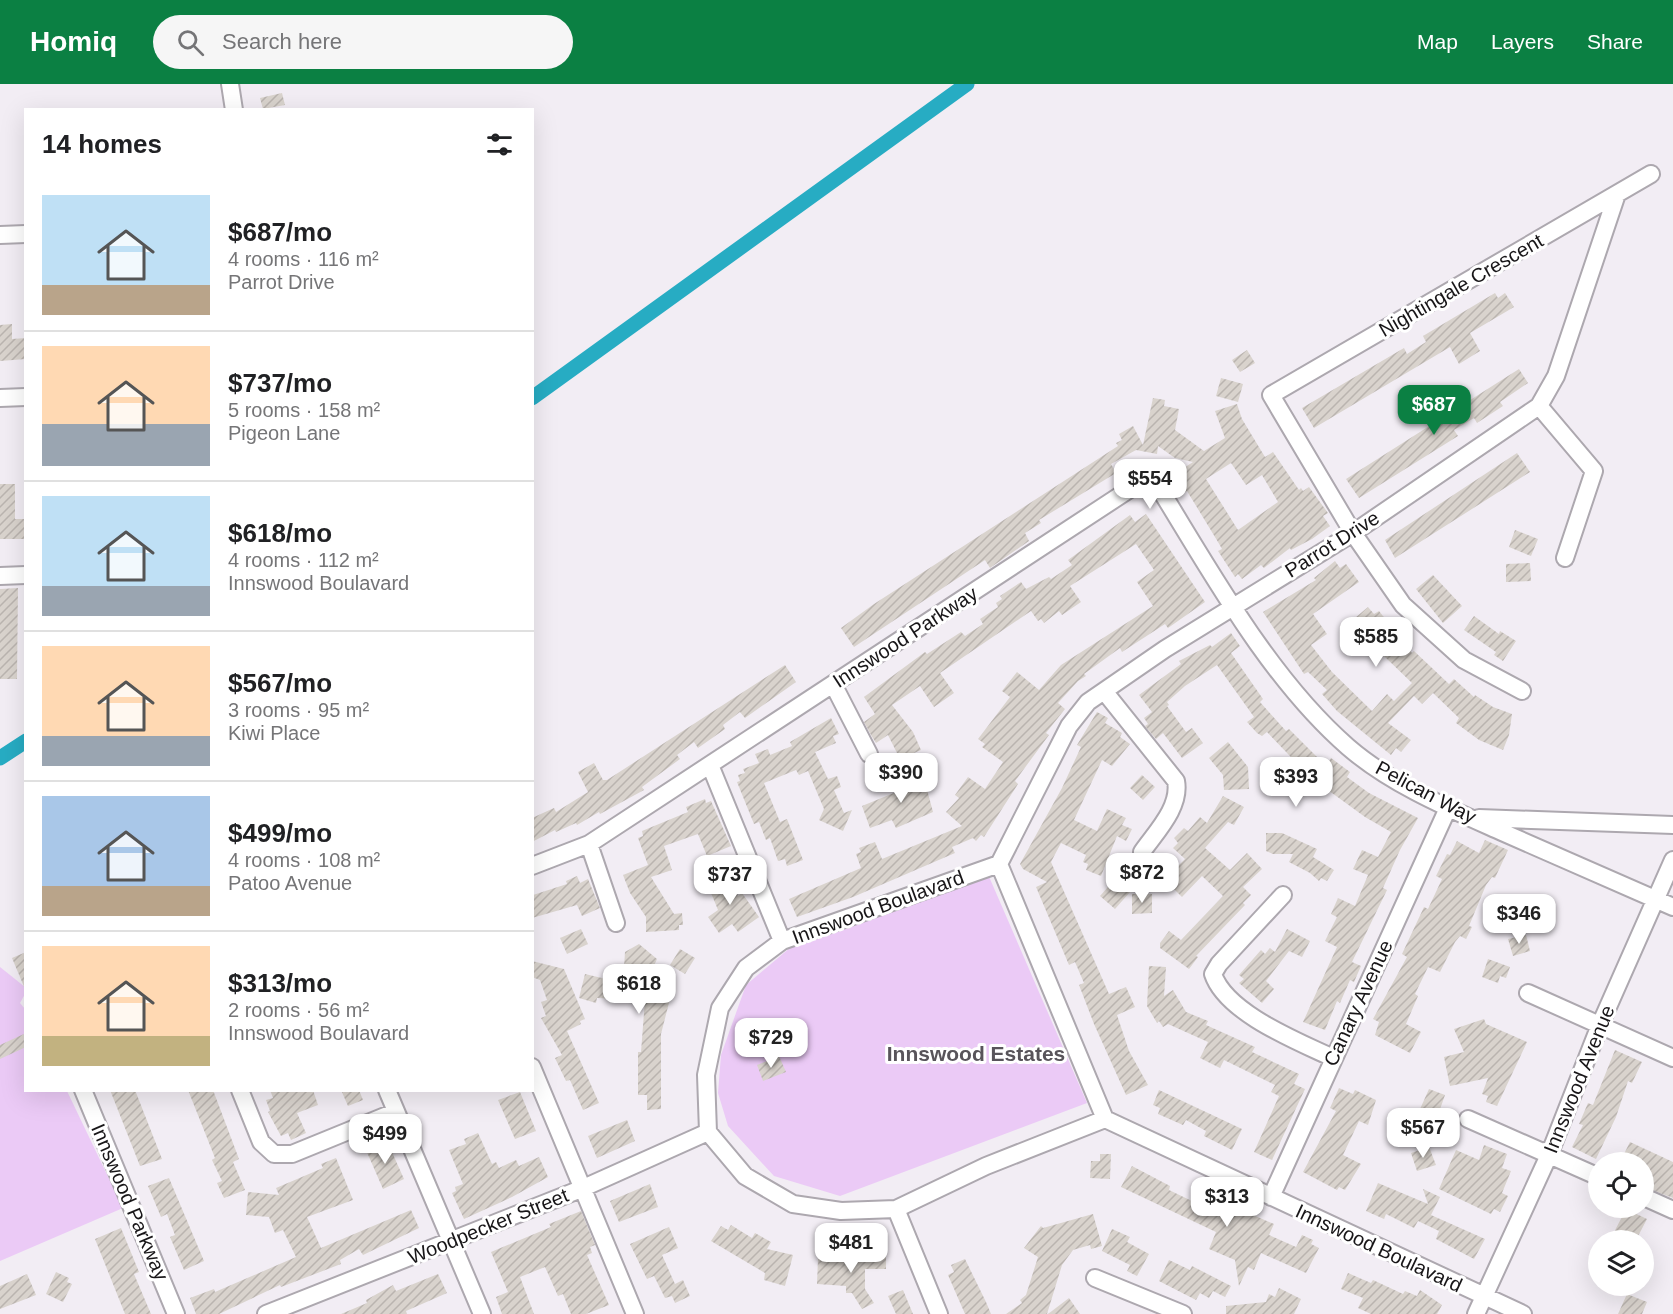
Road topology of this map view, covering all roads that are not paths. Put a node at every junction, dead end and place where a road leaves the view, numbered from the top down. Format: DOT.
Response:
graph roads {
  1 [pos="230,84"];
  2 [pos="234,108"];
  3 [pos="1651,174"];
  4 [pos="1617,194"];
  5 [pos="24,234"];
  6 [pos="0,235"];
  7 [pos="24,397"];
  8 [pos="0,398"];
  9 [pos="1539,406"];
  10 [pos="1353,533"];
  11 [pos="1564,558"];
  12 [pos="24,575"];
  13 [pos="0,576"];
  14 [pos="1232,607"];
  15 [pos="833,684"];
  16 [pos="1104,691"];
  17 [pos="1522,691"];
  18 [pos="869,754"];
  19 [pos="710,765"];
  20 [pos="1448,808"];
  21 [pos="1470,818"];
  22 [pos="1673,825"];
  23 [pos="589,844"];
  24 [pos="1142,852"];
  25 [pos="1673,860"];
  26 [pos="999,864"];
  27 [pos="534,865"];
  28 [pos="1283,895"];
  29 [pos="1656,899"];
  30 [pos="1673,907"];
  31 [pos="616,923"];
  32 [pos="782,941"];
  33 [pos="1528,993"];
  34 [pos="1600,1024"];
  35 [pos="1333,1058"];
  36 [pos="1673,1058"];
  37 [pos="534,1071"];
  38 [pos="84,1092"];
  39 [pos="241,1092"];
  40 [pos="388,1092"];
  41 [pos="395,1112"];
  42 [pos="1105,1119"];
  43 [pos="1468,1119"];
  44 [pos="708,1132"];
  45 [pos="1549,1155"];
  46 [pos="1588,1172"];
  47 [pos="581,1189"];
  48 [pos="1271,1197"];
  49 [pos="1654,1201"];
  50 [pos="896,1209"];
  51 [pos="1673,1210"];
  52 [pos="452,1242"];
  53 [pos="1095,1278"];
  54 [pos="1484,1297"];
  55 [pos="1146,1308"];
  56 [pos="176,1314"];
  57 [pos="266,1314"];
  58 [pos="482,1314"];
  59 [pos="635,1314"];
  60 [pos="939,1314"];
  61 [pos="1183,1314"];
  62 [pos="1476,1314"];
  63 [pos="1523,1314"];
  1 -- 2 [label="street"];
  3 -- 4 [label="street, Nightingale Crescent"];
  4 -- 9 [label="street, Parrot Drive"];
  4 -- 10 [label="street, Nightingale Crescent"];
  5 -- 6 [label="street"];
  7 -- 8 [label="street"];
  9 -- 10 [label="street, Parrot Drive"];
  9 -- 11 [label="street"];
  10 -- 14 [label="street, Parrot Drive"];
  10 -- 17 [label="street"];
  12 -- 13 [label="street"];
  14 -- 15 [label="street, Innswood Parkway"];
  14 -- 16 [label="street, Parrot Drive"];
  14 -- 20 [label="street, Pelican Way"];
  15 -- 18 [label="street"];
  15 -- 19 [label="street, Innswood Parkway"];
  16 -- 24 [label="street"];
  16 -- 26 [label="street, Parrot Drive"];
  19 -- 23 [label="street, Innswood Parkway"];
  19 -- 32 [label="street"];
  20 -- 21 [label="street, Pelican Way"];
  20 -- 35 [label="street, Canary Avenue"];
  21 -- 22 [label="street"];
  21 -- 29 [label="street, Pelican Way"];
  23 -- 27 [label="street, Innswood Parkway"];
  23 -- 31 [label="street"];
  25 -- 29 [label="street, Innswood Avenue"];
  26 -- 32 [label="street, Innswood Boulavard"];
  26 -- 42 [label="street"];
  28 -- 35 [label="street"];
  29 -- 30 [label="street, Pelican Way"];
  29 -- 34 [label="street, Innswood Avenue"];
  32 -- 44 [label="street, Innswood Boulavard"];
  33 -- 34 [label="street"];
  34 -- 36 [label="street"];
  34 -- 45 [label="street, Innswood Avenue"];
  35 -- 48 [label="street, Canary Avenue"];
  37 -- 47 [label="street"];
  38 -- 56 [label="street, Innswood Parkway"];
  39 -- 41 [label="street"];
  40 -- 41 [label="street"];
  41 -- 52 [label="street"];
  42 -- 48 [label="street, Innswood Boulavard"];
  42 -- 50 [label="street"];
  43 -- 45 [label="street"];
  44 -- 47 [label="street, Woodpecker Street"];
  44 -- 50 [label="street"];
  45 -- 46 [label="street"];
  45 -- 54 [label="street, Innswood Avenue"];
  47 -- 52 [label="street, Woodpecker Street"];
  47 -- 59 [label="street"];
  48 -- 54 [label="street, Innswood Boulavard"];
  49 -- 51 [label="street"];
  50 -- 60 [label="street"];
  52 -- 57 [label="street, Woodpecker Street"];
  52 -- 58 [label="street"];
  53 -- 55 [label="street"];
  54 -- 62 [label="street, Innswood Avenue"];
  54 -- 63 [label="street, Innswood Boulavard"];
  55 -- 61 [label="street"];
}
